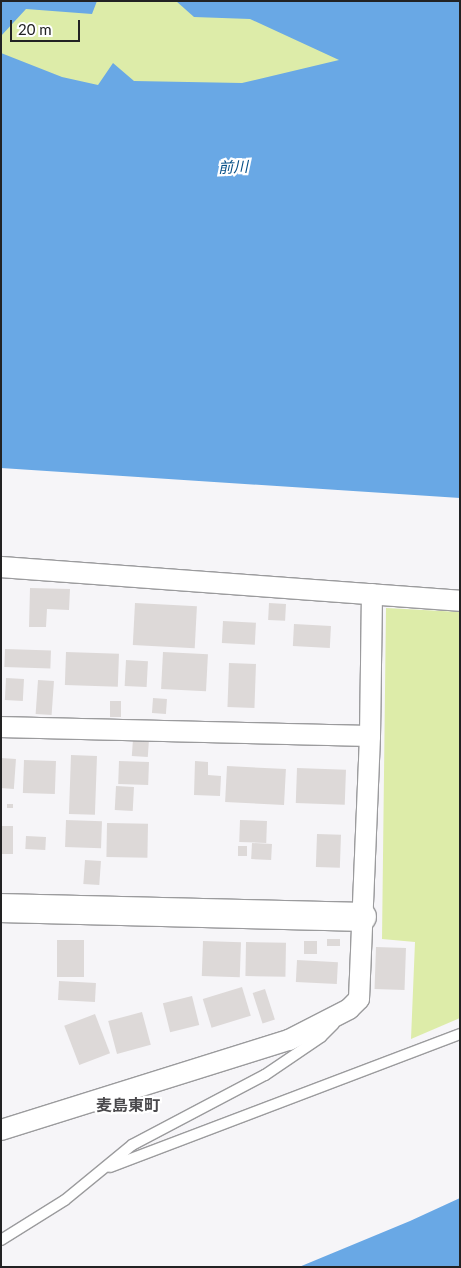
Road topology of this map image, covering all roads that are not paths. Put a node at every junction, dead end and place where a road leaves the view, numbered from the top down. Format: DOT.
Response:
graph roads {
  1 [pos="1,567"];
  2 [pos="372,594"];
  3 [pos="460,601"];
  4 [pos="1,727"];
  5 [pos="370,736"];
  6 [pos="1,908"];
  7 [pos="362,917"];
  8 [pos="350,1009"];
  9 [pos="460,1034"];
  10 [pos="1,1130"];
  11 [pos="102,1170"];
  12 [pos="1,1240"];
  1 -- 2 [label="street"];
  2 -- 3 [label="street"];
  2 -- 5 [label="street"];
  4 -- 5 [label="street"];
  5 -- 7 [label="street"];
  6 -- 7 [label="street"];
  7 -- 8 [label="street"];
  8 -- 10 [label="street"];
  8 -- 11 [label="lane"];
  9 -- 11 [label="lane"];
  11 -- 12 [label="lane"];
}
